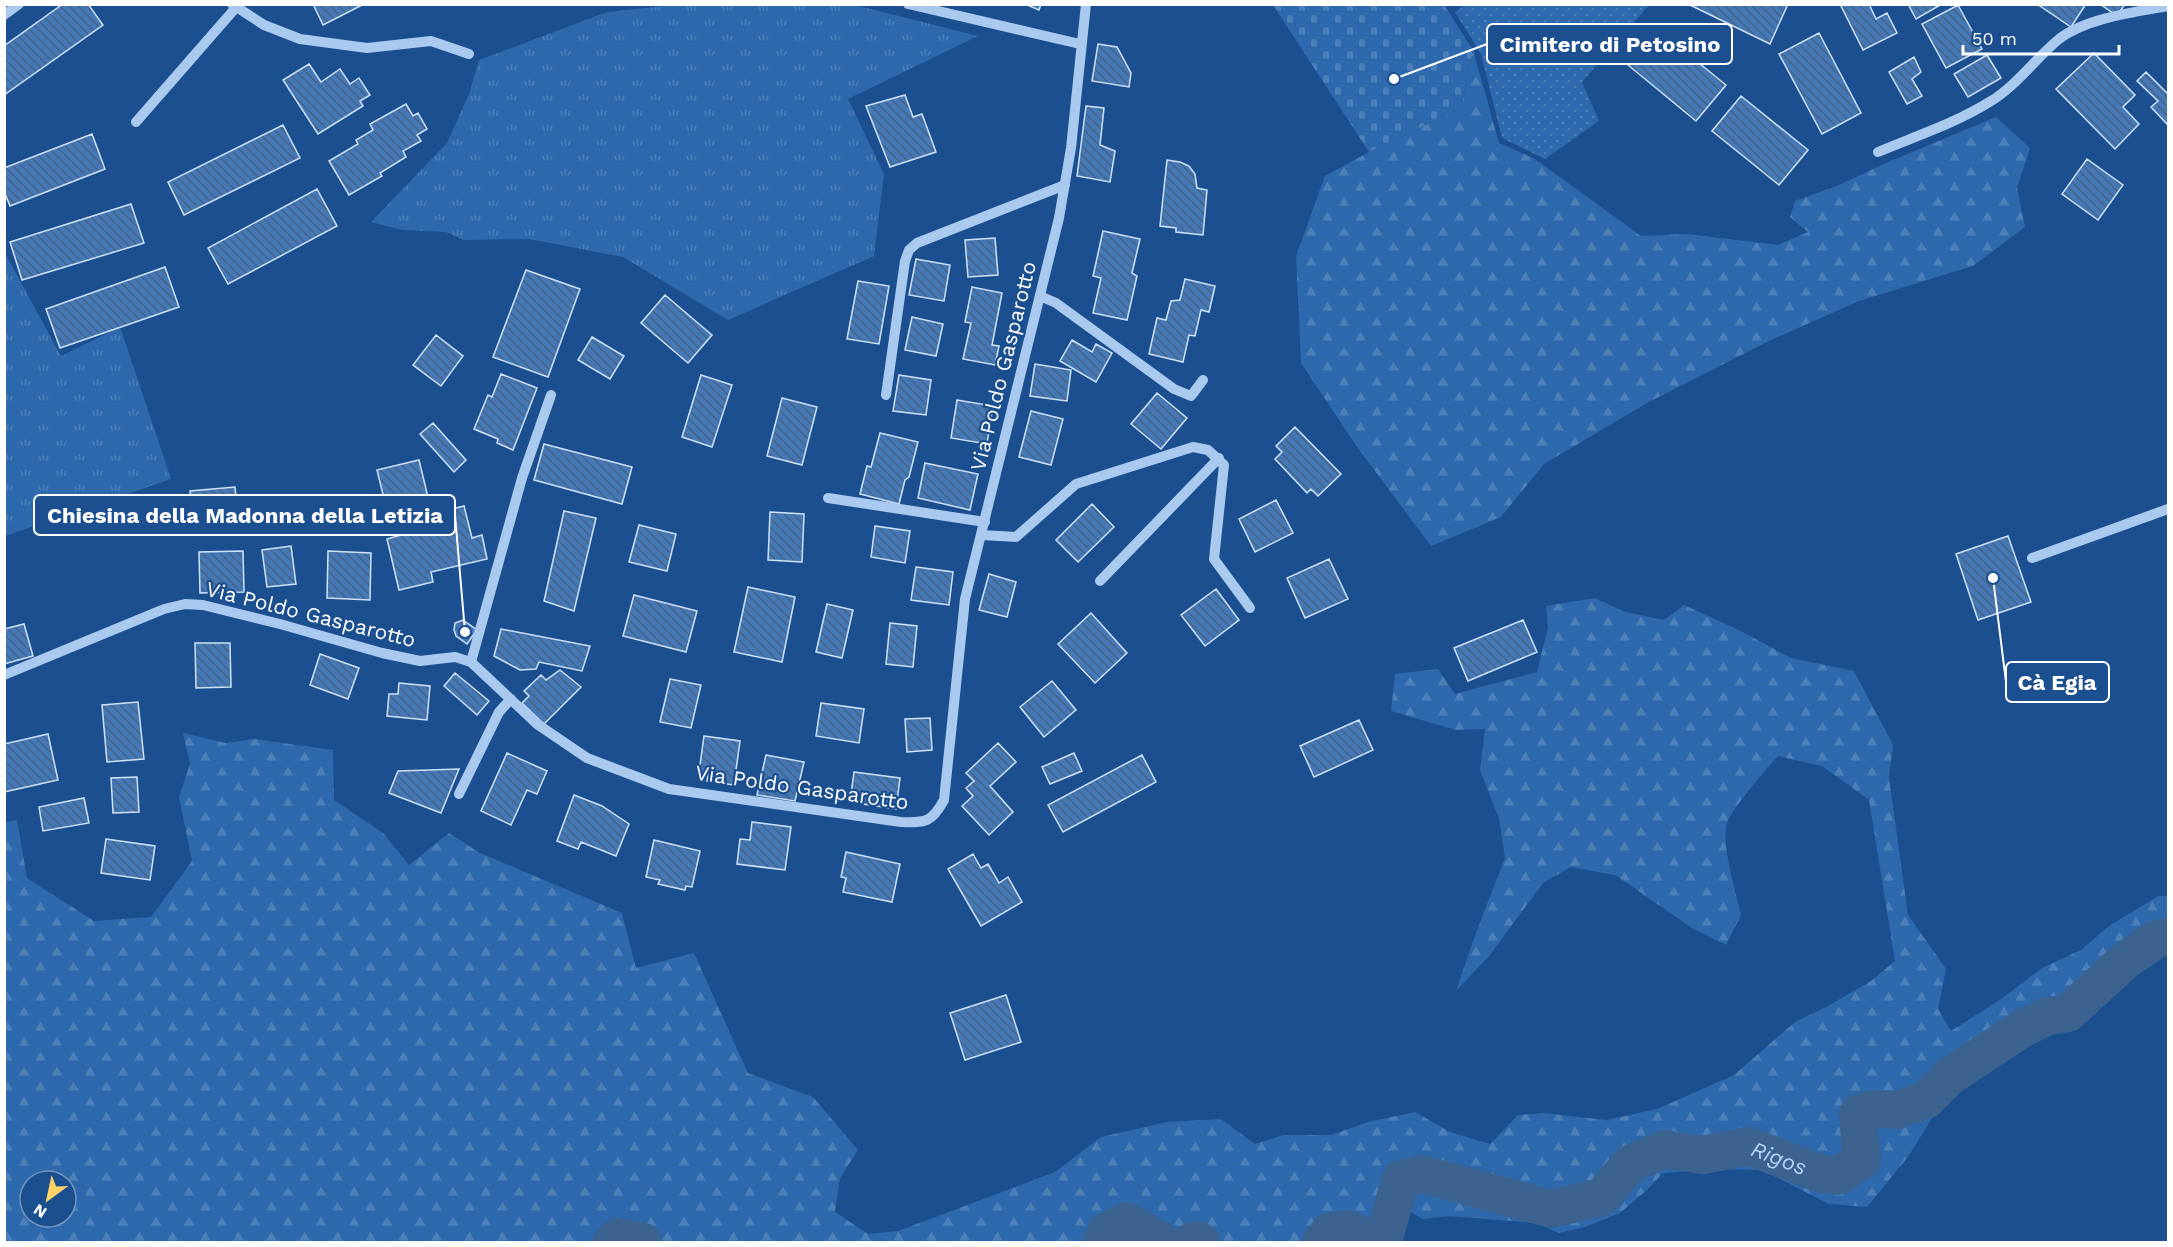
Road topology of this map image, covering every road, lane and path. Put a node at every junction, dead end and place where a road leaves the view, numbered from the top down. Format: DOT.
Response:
graph roads {
  1 [pos="19,4"];
  2 [pos="908,4"];
  3 [pos="1086,4"];
  4 [pos="235,5"];
  5 [pos="2169,6"];
  6 [pos="4,15"];
  7 [pos="1080,44"];
  8 [pos="469,54"];
  9 [pos="136,122"];
  10 [pos="1878,152"];
  11 [pos="1065,185"];
  12 [pos="1040,296"];
  13 [pos="1203,380"];
  14 [pos="550,395"];
  15 [pos="886,395"];
  16 [pos="1219,458"];
  17 [pos="828,498"];
  18 [pos="2169,509"];
  19 [pos="985,522"];
  20 [pos="982,535"];
  21 [pos="2032,558"];
  22 [pos="1100,581"];
  23 [pos="1250,608"];
  24 [pos="471,662"];
  25 [pos="4,675"];
  26 [pos="511,699"];
  27 [pos="459,794"];
  1 -- 6 [label="street"];
  2 -- 7 [label="street"];
  3 -- 7 [label="street, Via Poldo Gasparotto"];
  4 -- 8 [label="street"];
  4 -- 9 [label="street"];
  5 -- 10 [label="street"];
  7 -- 11 [label="street, Via Poldo Gasparotto"];
  11 -- 12 [label="street, Via Poldo Gasparotto"];
  11 -- 15 [label="street"];
  12 -- 13 [label="street"];
  12 -- 19 [label="street, Via Poldo Gasparotto"];
  14 -- 24 [label="street"];
  16 -- 20 [label="street"];
  16 -- 22 [label="street"];
  16 -- 23 [label="street"];
  17 -- 19 [label="street"];
  18 -- 21 [label="street"];
  19 -- 20 [label="street, Via Poldo Gasparotto"];
  20 -- 26 [label="street, Via Poldo Gasparotto"];
  24 -- 25 [label="street, Via Poldo Gasparotto"];
  24 -- 26 [label="street, Via Poldo Gasparotto"];
  26 -- 27 [label="street"];
}
